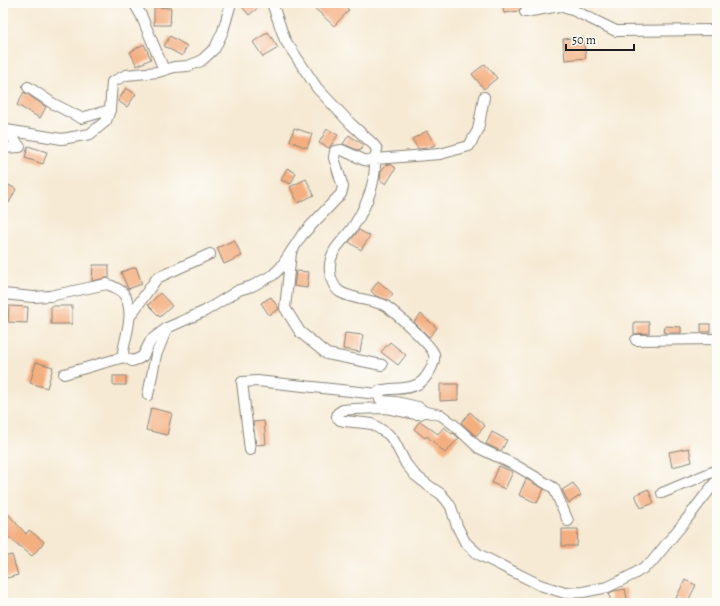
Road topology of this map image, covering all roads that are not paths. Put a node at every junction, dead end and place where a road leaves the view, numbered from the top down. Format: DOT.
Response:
graph roads {
  1 [pos="134,3"];
  2 [pos="231,3"];
  3 [pos="272,3"];
  4 [pos="525,12"];
  5 [pos="717,30"];
  6 [pos="164,70"];
  7 [pos="28,87"];
  8 [pos="484,98"];
  9 [pos="110,110"];
  10 [pos="3,148"];
  11 [pos="375,159"];
  12 [pos="292,251"];
  13 [pos="210,254"];
  14 [pos="3,294"];
  15 [pos="130,316"];
  16 [pos="167,328"];
  17 [pos="636,340"];
  18 [pos="717,340"];
  19 [pos="124,357"];
  20 [pos="382,364"];
  21 [pos="64,374"];
  22 [pos="378,394"];
  23 [pos="148,395"];
  24 [pos="422,411"];
  25 [pos="250,450"];
  26 [pos="717,470"];
  27 [pos="717,480"];
  28 [pos="662,493"];
  29 [pos="568,521"];
  1 -- 6 [label="street"];
  2 -- 6 [label="street"];
  3 -- 11 [label="street"];
  4 -- 5 [label="street"];
  6 -- 9 [label="street"];
  7 -- 9 [label="street"];
  8 -- 11 [label="street"];
  9 -- 10 [label="street"];
  11 -- 12 [label="street"];
  11 -- 22 [label="street"];
  12 -- 16 [label="street"];
  12 -- 20 [label="street"];
  13 -- 15 [label="street"];
  14 -- 15 [label="street"];
  15 -- 19 [label="street"];
  16 -- 19 [label="street"];
  16 -- 23 [label="street"];
  17 -- 18 [label="street"];
  19 -- 21 [label="street"];
  22 -- 24 [label="street"];
  22 -- 25 [label="street"];
  24 -- 27 [label="street"];
  24 -- 29 [label="street"];
  26 -- 28 [label="street"];
}
